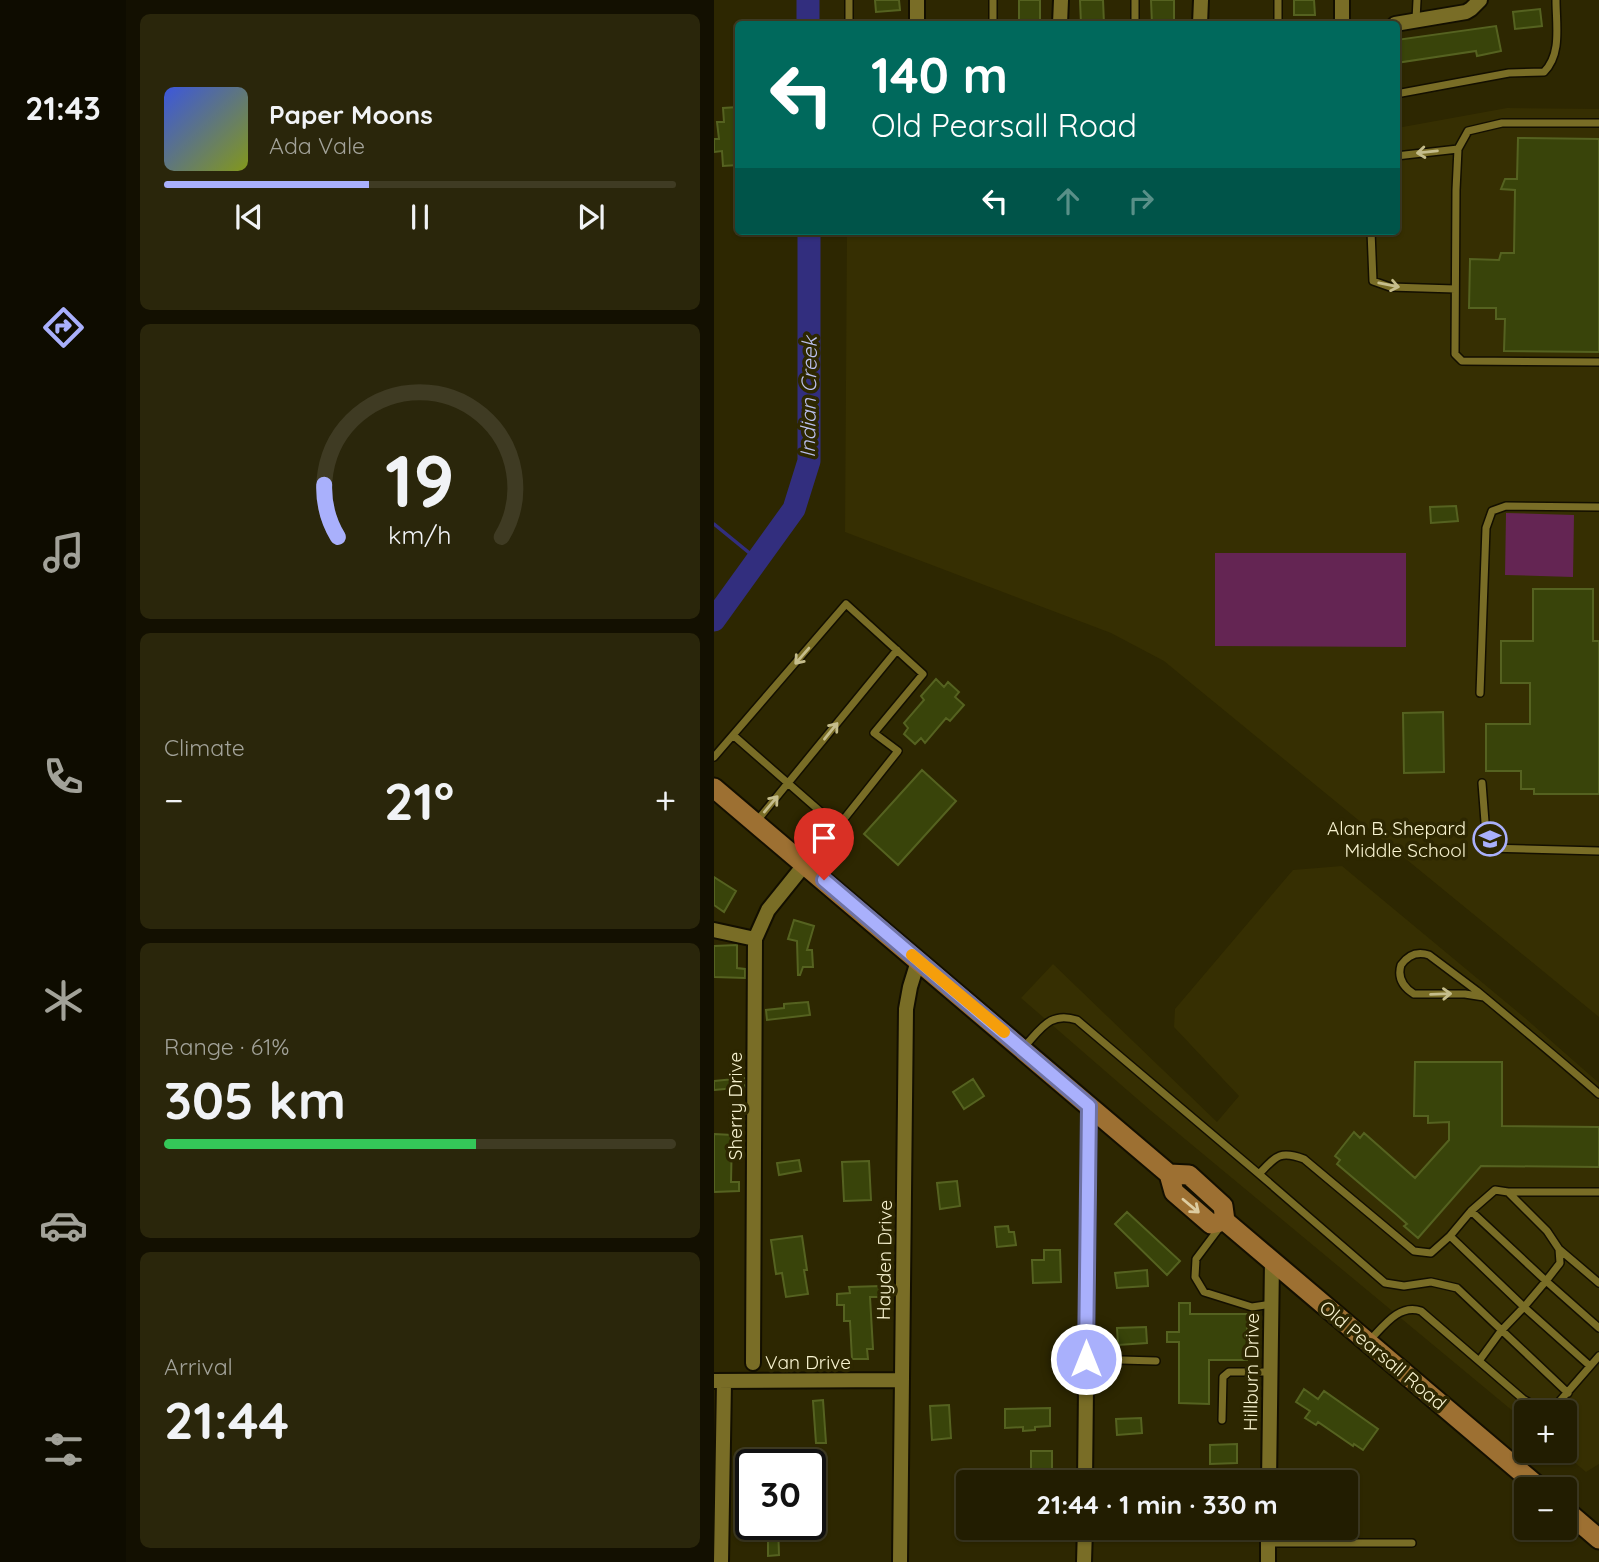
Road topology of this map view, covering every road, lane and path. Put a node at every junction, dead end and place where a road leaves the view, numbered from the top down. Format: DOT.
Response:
graph roads {
  1 [pos="849,0"];
  2 [pos="917,0"];
  3 [pos="993,0"];
  4 [pos="1060,0"];
  5 [pos="1135,0"];
  6 [pos="1200,0"];
  7 [pos="1278,0"];
  8 [pos="1342,0"];
  9 [pos="1417,0"];
  10 [pos="1556,0"];
  11 [pos="1480,1"];
  12 [pos="849,21"];
  13 [pos="916,21"];
  14 [pos="993,21"];
  15 [pos="1060,21"];
  16 [pos="1135,21"];
  17 [pos="1200,21"];
  18 [pos="1278,21"];
  19 [pos="1342,21"];
  20 [pos="1416,21"];
  21 [pos="1400,23"];
  22 [pos="1400,93"];
  23 [pos="1599,123"];
  24 [pos="1458,149"];
  25 [pos="1400,156"];
  26 [pos="1371,235"];
  27 [pos="1455,289"];
  28 [pos="1599,362"];
  29 [pos="1599,507"];
  30 [pos="897,650"];
  31 [pos="1480,693"];
  32 [pos="733,736"];
  33 [pos="714,757"];
  34 [pos="1482,783"];
  35 [pos="788,784"];
  36 [pos="714,788"];
  37 [pos="755,823"];
  38 [pos="838,827"];
  39 [pos="1599,851"];
  40 [pos="805,864"];
  41 [pos="714,930"];
  42 [pos="755,939"];
  43 [pos="918,961"];
  44 [pos="1484,997"];
  45 [pos="1023,1048"];
  46 [pos="1599,1094"];
  47 [pos="1089,1106"];
  48 [pos="1259,1174"];
  49 [pos="1508,1192"];
  50 [pos="1599,1192"];
  51 [pos="1471,1211"];
  52 [pos="1225,1221"];
  53 [pos="1450,1236"];
  54 [pos="1559,1249"];
  55 [pos="1272,1262"];
  56 [pos="1546,1281"];
  57 [pos="1599,1283"];
  58 [pos="1272,1304"];
  59 [pos="1524,1307"];
  60 [pos="1599,1328"];
  61 [pos="1502,1331"];
  62 [pos="1368,1342"];
  63 [pos="1599,1356"];
  64 [pos="1086,1359"];
  65 [pos="1156,1361"];
  66 [pos="1479,1361"];
  67 [pos="753,1363"];
  68 [pos="1590,1366"];
  69 [pos="1270,1372"];
  70 [pos="902,1380"];
  71 [pos="719,1382"];
  72 [pos="1568,1392"];
  73 [pos="1222,1420"];
  74 [pos="1085,1470"];
  75 [pos="1269,1470"];
  76 [pos="1527,1477"];
  77 [pos="1577,1520"];
  78 [pos="1599,1539"];
  79 [pos="1084,1540"];
  80 [pos="1268,1543"];
  81 [pos="1412,1543"];
  82 [pos="721,1562"];
  83 [pos="900,1562"];
  84 [pos="1084,1562"];
  85 [pos="1268,1562"];
  1 -- 12 [label="lane"];
  2 -- 13 [label="street"];
  3 -- 14 [label="lane"];
  4 -- 15 [label="street"];
  5 -- 16 [label="lane"];
  6 -- 17 [label="street"];
  7 -- 18 [label="lane"];
  8 -- 19 [label="street"];
  9 -- 20 [label="lane"];
  10 -- 22 [label="lane"];
  11 -- 20 [label="street"];
  20 -- 21 [label="street"];
  23 -- 24 [label="lane"];
  24 -- 25 [label="lane, one-way"];
  24 -- 27 [label="lane"];
  26 -- 27 [label="lane, one-way"];
  27 -- 28 [label="lane"];
  29 -- 31 [label="lane"];
  30 -- 32 [label="lane, one-way"];
  35 -- 30 [label="lane, one-way"];
  30 -- 38 [label="lane"];
  32 -- 33 [label="lane"];
  32 -- 35 [label="lane"];
  34 -- 39 [label="lane"];
  37 -- 35 [label="lane, one-way"];
  35 -- 38 [label="lane"];
  36 -- 37 [label="main road, Old Pearsall Road"];
  37 -- 40 [label="main road, Old Pearsall Road"];
  38 -- 40 [label="lane"];
  40 -- 42 [label="street, Sherry Drive"];
  40 -- 43 [label="main road, Old Pearsall Road"];
  41 -- 42 [label="street"];
  42 -- 67 [label="street, Sherry Drive"];
  43 -- 45 [label="main road, Old Pearsall Road"];
  43 -- 70 [label="street, Hayden Drive"];
  44 -- 44 [label="lane, one-way"];
  44 -- 46 [label="lane"];
  45 -- 47 [label="main road, Old Pearsall Road"];
  45 -- 48 [label="lane"];
  47 -- 52 [label="main road, Old Pearsall Road"];
  47 -- 64 [label="street"];
  48 -- 53 [label="lane"];
  48 -- 61 [label="lane"];
  49 -- 50 [label="lane"];
  49 -- 51 [label="lane"];
  49 -- 54 [label="lane"];
  51 -- 53 [label="lane"];
  51 -- 56 [label="lane"];
  52 -- 55 [label="main road, Old Pearsall Road"];
  52 -- 58 [label="lane"];
  53 -- 59 [label="lane"];
  54 -- 56 [label="lane"];
  54 -- 57 [label="lane"];
  55 -- 58 [label="street, Hillburn Drive"];
  55 -- 62 [label="main road, Old Pearsall Road"];
  56 -- 59 [label="lane"];
  56 -- 60 [label="lane"];
  58 -- 69 [label="street, Hillburn Drive"];
  59 -- 61 [label="lane"];
  59 -- 68 [label="lane"];
  61 -- 66 [label="lane"];
  61 -- 72 [label="lane"];
  62 -- 66 [label="lane"];
  62 -- 76 [label="main road, Old Pearsall Road"];
  63 -- 68 [label="lane"];
  64 -- 65 [label="lane"];
  64 -- 74 [label="street"];
  66 -- 72 [label="lane"];
  68 -- 72 [label="lane"];
  69 -- 73 [label="lane"];
  69 -- 75 [label="street, Hillburn Drive"];
  70 -- 71 [label="street, Van Drive"];
  70 -- 83 [label="street, Hayden Drive"];
  71 -- 82 [label="street"];
  77 -- 78 [label="main road"];
  79 -- 84 [label="street"];
  80 -- 81 [label="lane"];
  80 -- 85 [label="street"];
}
